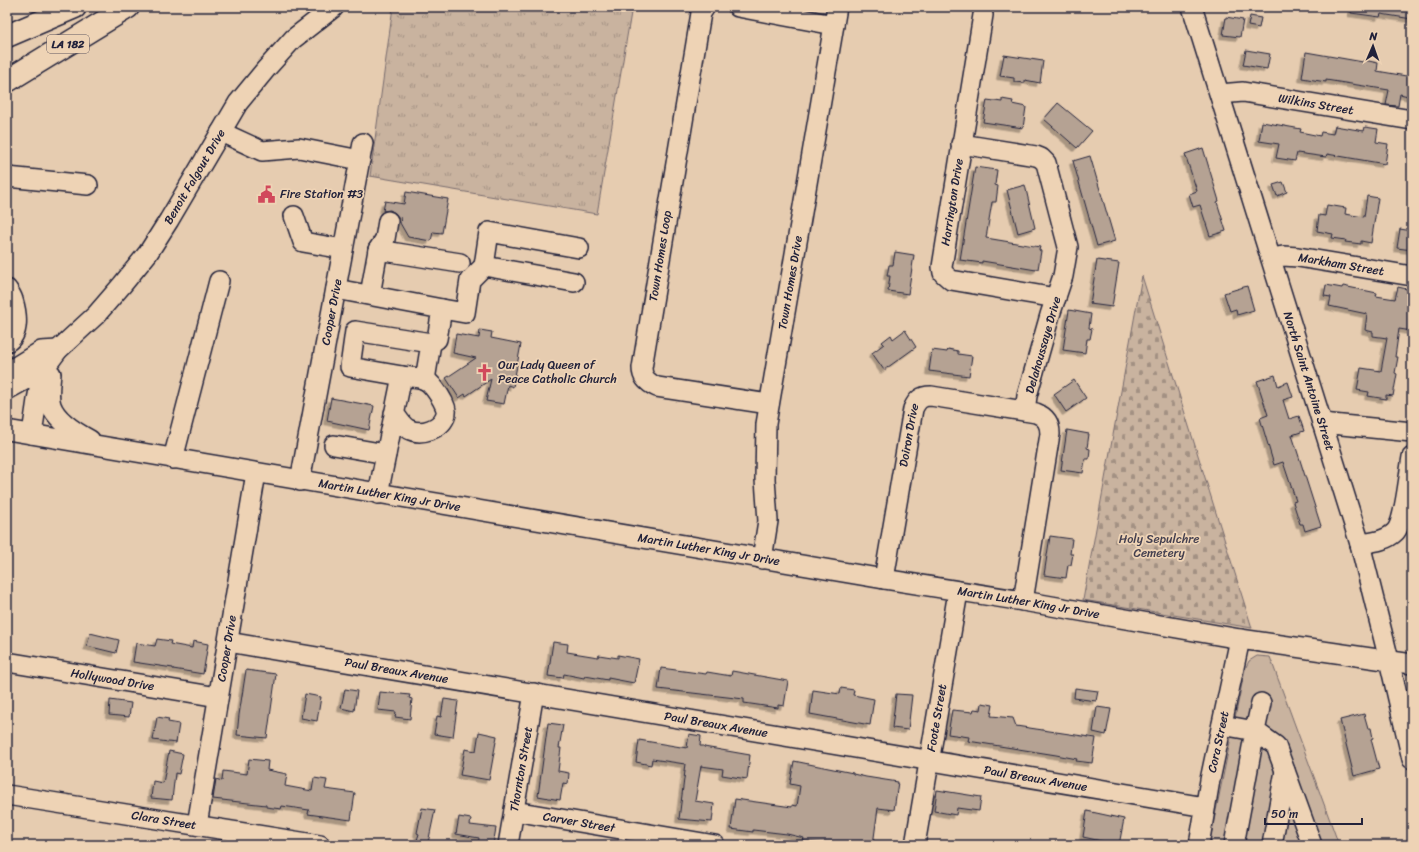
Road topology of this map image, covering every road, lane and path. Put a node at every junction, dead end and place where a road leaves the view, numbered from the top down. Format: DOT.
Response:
graph roads {
  1 [pos="75,7"];
  2 [pos="128,7"];
  3 [pos="334,7"];
  4 [pos="705,7"];
  5 [pos="738,7"];
  6 [pos="837,7"];
  7 [pos="1192,7"];
  8 [pos="983,15"];
  9 [pos="834,25"];
  10 [pos="7,36"];
  11 [pos="7,81"];
  12 [pos="1220,94"];
  13 [pos="1412,120"];
  14 [pos="221,132"];
  15 [pos="961,144"];
  16 [pos="7,178"];
  17 [pos="88,185"];
  18 [pos="294,216"];
  19 [pos="388,220"];
  20 [pos="579,248"];
  21 [pos="343,249"];
  22 [pos="378,250"];
  23 [pos="1271,258"];
  24 [pos="460,263"];
  25 [pos="484,266"];
  26 [pos="1412,276"];
  27 [pos="219,281"];
  28 [pos="574,282"];
  29 [pos="7,289"];
  30 [pos="336,289"];
  31 [pos="370,295"];
  32 [pos="1056,298"];
  33 [pos="442,309"];
  34 [pos="7,342"];
  35 [pos="431,343"];
  36 [pos="58,350"];
  37 [pos="43,370"];
  38 [pos="7,372"];
  39 [pos="402,376"];
  40 [pos="425,380"];
  41 [pos="7,390"];
  42 [pos="769,404"];
  43 [pos="1025,412"];
  44 [pos="394,413"];
  45 [pos="1322,423"];
  46 [pos="7,430"];
  47 [pos="1412,432"];
  48 [pos="32,434"];
  49 [pos="334,445"];
  50 [pos="100,446"];
  51 [pos="386,454"];
  52 [pos="1412,457"];
  53 [pos="173,459"];
  54 [pos="256,473"];
  55 [pos="300,481"];
  56 [pos="378,494"];
  57 [pos="1360,544"];
  58 [pos="762,559"];
  59 [pos="884,579"];
  60 [pos="958,592"];
  61 [pos="1022,601"];
  62 [pos="1240,639"];
  63 [pos="228,642"];
  64 [pos="1389,660"];
  65 [pos="7,662"];
  66 [pos="1412,664"];
  67 [pos="534,693"];
  68 [pos="218,696"];
  69 [pos="1261,703"];
  70 [pos="1222,725"];
  71 [pos="1255,731"];
  72 [pos="1412,759"];
  73 [pos="930,760"];
  74 [pos="1285,770"];
  75 [pos="7,795"];
  76 [pos="1205,807"];
  77 [pos="514,811"];
  78 [pos="197,825"];
  79 [pos="1312,844"];
  80 [pos="320,845"];
  81 [pos="508,845"];
  82 [pos="715,845"];
  83 [pos="915,845"];
  84 [pos="1199,845"];
  85 [pos="1234,845"];
  86 [pos="1272,845"];
  1 -- 10 [label="highway"];
  2 -- 11 [label="highway, LA 182"];
  3 -- 14 [label="street, Benoit Falgout Drive"];
  4 -- 42 [label="street, Town Homes Loop"];
  5 -- 9 [label="street"];
  6 -- 9 [label="street, Town Homes Drive"];
  7 -- 12 [label="street, North Saint Antoine Street"];
  8 -- 15 [label="street, Harrington Drive"];
  9 -- 42 [label="street, Town Homes Drive"];
  12 -- 13 [label="street, Wilkins Street"];
  12 -- 23 [label="street, North Saint Antoine Street"];
  14 -- 21 [label="street, Cooper Drive"];
  14 -- 36 [label="street, Benoit Falgout Drive"];
  15 -- 32 [label="street, Delahoussaye Drive"];
  15 -- 32 [label="street, Harrington Drive"];
  16 -- 17 [label="street"];
  18 -- 21 [label="street"];
  19 -- 22 [label="street"];
  20 -- 25 [label="street"];
  21 -- 30 [label="street, Cooper Drive"];
  22 -- 24 [label="street"];
  22 -- 31 [label="street"];
  23 -- 26 [label="street, Markham Street"];
  23 -- 45 [label="street, North Saint Antoine Street"];
  25 -- 28 [label="street"];
  25 -- 33 [label="street"];
  27 -- 53 [label="street"];
  29 -- 34 [label="street"];
  30 -- 31 [label="street"];
  30 -- 55 [label="street, Cooper Drive"];
  31 -- 33 [label="street"];
  32 -- 43 [label="street, Delahoussaye Drive"];
  33 -- 35 [label="street"];
  35 -- 39 [label="street"];
  35 -- 40 [label="street"];
  36 -- 37 [label="street, Benoit Falgout Drive"];
  36 -- 38 [label="street"];
  36 -- 50 [label="street"];
  37 -- 41 [label="street"];
  37 -- 48 [label="street"];
  39 -- 40 [label="street"];
  39 -- 44 [label="street"];
  40 -- 44 [label="street"];
  42 -- 58 [label="street, Town Homes Drive"];
  43 -- 59 [label="street, Doiron Drive"];
  43 -- 61 [label="street"];
  44 -- 51 [label="street"];
  45 -- 47 [label="street"];
  45 -- 57 [label="street, North Saint Antoine Street"];
  46 -- 48 [label="street, Martin Luther King Jr Drive"];
  48 -- 50 [label="street, Martin Luther King Jr Drive"];
  49 -- 51 [label="street"];
  50 -- 53 [label="street, Martin Luther King Jr Drive"];
  51 -- 56 [label="street"];
  52 -- 57 [label="street"];
  53 -- 54 [label="street, Martin Luther King Jr Drive"];
  54 -- 55 [label="street, Martin Luther King Jr Drive"];
  54 -- 63 [label="street, Cooper Drive"];
  55 -- 56 [label="street, Martin Luther King Jr Drive"];
  56 -- 58 [label="street, Martin Luther King Jr Drive"];
  57 -- 64 [label="street, North Saint Antoine Street"];
  58 -- 59 [label="street, Martin Luther King Jr Drive"];
  59 -- 60 [label="street, Martin Luther King Jr Drive"];
  60 -- 61 [label="street, Martin Luther King Jr Drive"];
  60 -- 73 [label="street, Foote Street"];
  61 -- 62 [label="street, Martin Luther King Jr Drive"];
  62 -- 64 [label="street, Martin Luther King Jr Drive"];
  62 -- 70 [label="street, Cora Street"];
  63 -- 67 [label="street, Paul Breaux Avenue"];
  63 -- 68 [label="street, Cooper Drive"];
  64 -- 66 [label="street, Martin Luther King Jr Drive"];
  64 -- 72 [label="street, North Saint Antoine Street"];
  65 -- 68 [label="street, Hollywood Drive"];
  67 -- 73 [label="street, Paul Breaux Avenue"];
  67 -- 77 [label="street, Thornton Street"];
  68 -- 78 [label="street, Cooper Drive"];
  69 -- 71 [label="street"];
  70 -- 71 [label="street"];
  70 -- 76 [label="street, Cora Street"];
  71 -- 74 [label="street"];
  71 -- 85 [label="street"];
  73 -- 76 [label="street, Paul Breaux Avenue"];
  73 -- 83 [label="street, Foote Street"];
  74 -- 79 [label="street"];
  74 -- 86 [label="street"];
  75 -- 78 [label="street, Clara Street"];
  76 -- 84 [label="street, Cora Street"];
  77 -- 81 [label="street, Thornton Street"];
  77 -- 82 [label="street, Carver Street"];
  78 -- 80 [label="street, Clara Street"];
}
